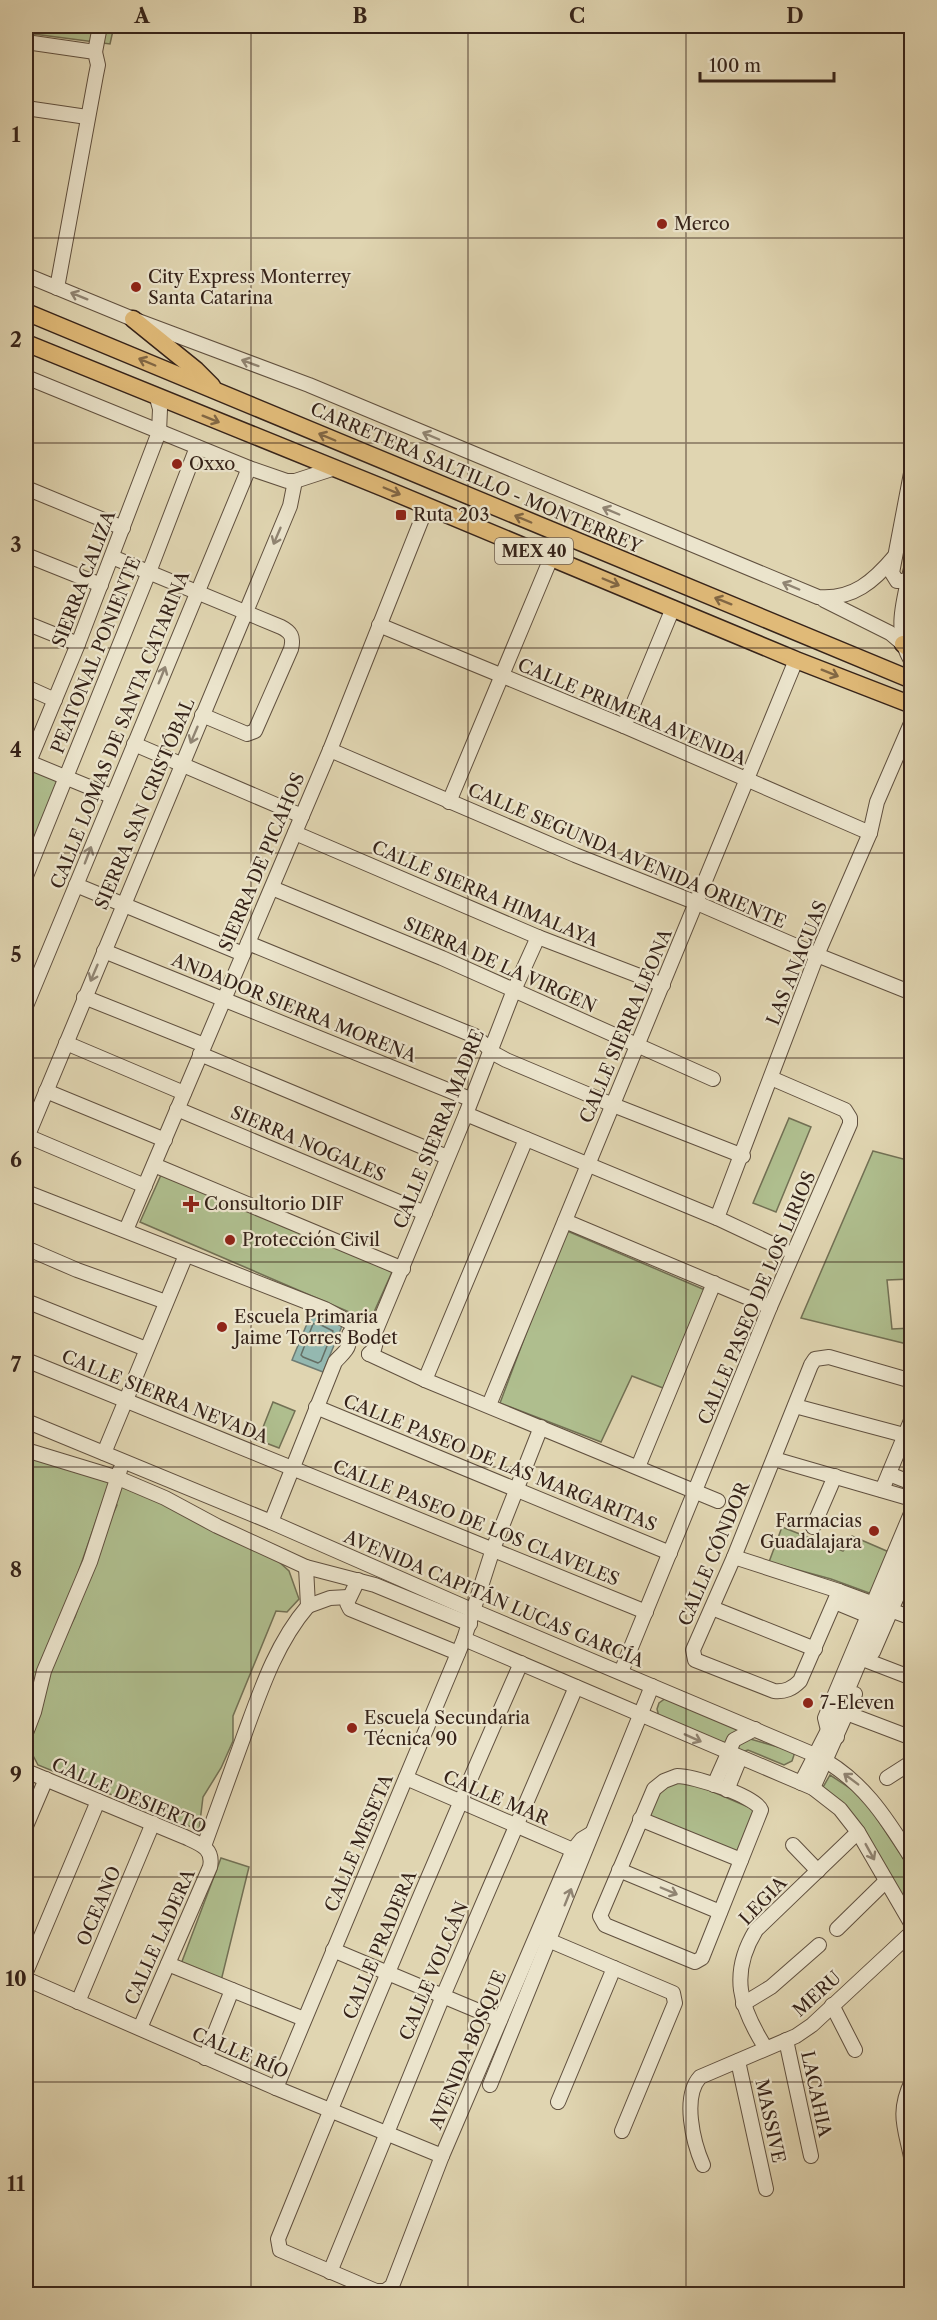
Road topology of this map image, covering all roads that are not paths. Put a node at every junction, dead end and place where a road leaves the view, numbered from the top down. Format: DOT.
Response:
graph roads {
  1 [pos="100,26"];
  2 [pos="26,42"];
  3 [pos="96,54"];
  4 [pos="26,108"];
  5 [pos="87,117"];
  6 [pos="26,275"];
  7 [pos="57,288"];
  8 [pos="26,312"];
  9 [pos="133,320"];
  10 [pos="26,336"];
  11 [pos="26,343"];
  12 [pos="59,356"];
  13 [pos="26,377"];
  14 [pos="217,391"];
  15 [pos="157,398"];
  16 [pos="159,432"];
  17 [pos="197,447"];
  18 [pos="249,468"];
  19 [pos="335,468"];
  20 [pos="912,468"];
  21 [pos="295,481"];
  22 [pos="26,488"];
  23 [pos="427,506"];
  24 [pos="123,528"];
  25 [pos="26,555"];
  26 [pos="895,556"];
  27 [pos="112,557"];
  28 [pos="551,558"];
  29 [pos="912,564"];
  30 [pos="149,572"];
  31 [pos="908,581"];
  32 [pos="100,585"];
  33 [pos="196,593"];
  34 [pos="818,597"];
  35 [pos="673,608"];
  36 [pos="245,612"];
  37 [pos="26,623"];
  38 [pos="379,626"];
  39 [pos="78,644"];
  40 [pos="907,647"];
  41 [pos="796,660"];
  42 [pos="912,662"];
  43 [pos="501,675"];
  44 [pos="912,680"];
  45 [pos="26,687"];
  46 [pos="55,699"];
  47 [pos="912,705"];
  48 [pos="202,715"];
  49 [pos="912,721"];
  50 [pos="624,726"];
  51 [pos="134,744"];
  52 [pos="330,750"];
  53 [pos="27,764"];
  54 [pos="181,764"];
  55 [pos="65,777"];
  56 [pos="746,779"];
  57 [pos="111,796"];
  58 [pos="450,802"];
  59 [pos="302,816"];
  60 [pos="295,833"];
  61 [pos="870,833"];
  62 [pos="26,876"];
  63 [pos="76,885"];
  64 [pos="272,888"];
  65 [pos="123,903"];
  66 [pos="697,903"];
  67 [pos="538,937"];
  68 [pos="245,949"];
  69 [pos="104,951"];
  70 [pos="817,955"];
  71 [pos="663,985"];
  72 [pos="514,990"];
  73 [pos="912,993"];
  74 [pos="84,997"];
  75 [pos="223,999"];
  76 [pos="26,1006"];
  77 [pos="66,1042"];
  78 [pos="638,1045"];
  79 [pos="490,1049"];
  80 [pos="202,1050"];
  81 [pos="771,1078"];
  82 [pos="713,1079"];
  83 [pos="46,1090"];
  84 [pos="184,1094"];
  85 [pos="470,1099"];
  86 [pos="613,1105"];
  87 [pos="177,1109"];
  88 [pos="466,1114"];
  89 [pos="26,1138"];
  90 [pos="526,1139"];
  91 [pos="165,1140"];
  92 [pos="743,1156"];
  93 [pos="447,1157"];
  94 [pos="588,1164"];
  95 [pos="154,1166"];
  96 [pos="145,1186"];
  97 [pos="26,1192"];
  98 [pos="425,1213"];
  99 [pos="717,1218"];
  100 [pos="565,1221"];
  101 [pos="126,1230"];
  102 [pos="26,1248"];
  103 [pos="783,1249"];
  104 [pos="186,1255"];
  105 [pos="403,1269"];
  106 [pos="714,1283"];
  107 [pos="26,1301"];
  108 [pos="166,1302"];
  109 [pos="770,1307"];
  110 [pos="360,1328"];
  111 [pos="374,1335"];
  112 [pos="348,1346"];
  113 [pos="146,1349"];
  114 [pos="369,1354"];
  115 [pos="26,1360"];
  116 [pos="425,1380"];
  117 [pos="912,1381"];
  118 [pos="125,1400"];
  119 [pos="489,1405"];
  120 [pos="795,1406"];
  121 [pos="316,1407"];
  122 [pos="912,1418"];
  123 [pos="26,1421"];
  124 [pos="542,1427"];
  125 [pos="904,1435"];
  126 [pos="26,1450"];
  127 [pos="104,1454"];
  128 [pos="774,1458"];
  129 [pos="123,1461"];
  130 [pos="292,1467"];
  131 [pos="638,1467"];
  132 [pos="889,1474"];
  133 [pos="835,1476"];
  134 [pos="118,1478"];
  135 [pos="912,1483"];
  136 [pos="517,1489"];
  137 [pos="882,1490"];
  138 [pos="696,1491"];
  139 [pos="912,1499"];
  140 [pos="718,1501"];
  141 [pos="912,1511"];
  142 [pos="271,1522"];
  143 [pos="813,1527"];
  144 [pos="286,1528"];
  145 [pos="912,1536"];
  146 [pos="493,1549"];
  147 [pos="276,1553"];
  148 [pos="670,1553"];
  149 [pos="734,1557"];
  150 [pos="909,1558"];
  151 [pos="306,1567"];
  152 [pos="358,1580"];
  153 [pos="837,1596"];
  154 [pos="348,1597"];
  155 [pos="308,1606"];
  156 [pos="712,1608"];
  157 [pos="646,1612"];
  158 [pos="880,1613"];
  159 [pos="472,1618"];
  160 [pos="912,1618"];
  161 [pos="464,1639"];
  162 [pos="815,1648"];
  163 [pos="458,1653"];
  164 [pos="864,1660"];
  165 [pos="521,1663"];
  166 [pos="621,1672"];
  167 [pos="912,1678"];
  168 [pos="652,1686"];
  169 [pos="576,1687"];
  170 [pos="843,1712"];
  171 [pos="640,1715"];
  172 [pos="755,1729"];
  173 [pos="26,1733"];
  174 [pos="832,1733"];
  175 [pos="912,1738"];
  176 [pos="734,1756"];
  177 [pos="821,1758"];
  178 [pos="912,1762"];
  179 [pos="26,1771"];
  180 [pos="406,1778"];
  181 [pos="887,1778"];
  182 [pos="46,1779"];
  183 [pos="807,1786"];
  184 [pos="720,1787"];
  185 [pos="98,1801"];
  186 [pos="460,1802"];
  187 [pos="640,1819"];
  188 [pos="153,1823"];
  189 [pos="26,1826"];
  190 [pos="515,1826"];
  191 [pos="858,1832"];
  192 [pos="592,1833"];
  193 [pos="793,1845"];
  194 [pos="204,1846"];
  195 [pos="573,1850"];
  196 [pos="912,1859"];
  197 [pos="212,1860"];
  198 [pos="741,1860"];
  199 [pos="619,1870"];
  200 [pos="818,1871"];
  201 [pos="886,1881"];
  202 [pos="720,1912"];
  203 [pos="912,1925"];
  204 [pos="837,1929"];
  205 [pos="912,1932"];
  206 [pos="537,1935"];
  207 [pos="550,1941"];
  208 [pos="819,1945"];
  209 [pos="333,1950"];
  210 [pos="168,1964"];
  211 [pos="614,1968"];
  212 [pos="26,1972"];
  213 [pos="388,1973"];
  214 [pos="26,1979"];
  215 [pos="232,1990"];
  216 [pos="443,1996"];
  217 [pos="78,2002"];
  218 [pos="743,2004"];
  219 [pos="832,2005"];
  220 [pos="304,2019"];
  221 [pos="500,2020"];
  222 [pos="140,2028"];
  223 [pos="786,2040"];
  224 [pos="765,2047"];
  225 [pos="855,2050"];
  226 [pos="206,2058"];
  227 [pos="738,2061"];
  228 [pos="911,2081"];
  229 [pos="490,2085"];
  230 [pos="276,2088"];
  231 [pos="558,2102"];
  232 [pos="330,2110"];
  233 [pos="907,2116"];
  234 [pos="622,2131"];
  235 [pos="387,2133"];
  236 [pos="442,2156"];
  237 [pos="811,2156"];
  238 [pos="911,2156"];
  239 [pos="703,2165"];
  240 [pos="766,2189"];
  241 [pos="330,2272"];
  1 -- 3 [label="street"];
  2 -- 3 [label="street"];
  3 -- 5 [label="street"];
  4 -- 5 [label="street"];
  5 -- 7 [label="street"];
  6 -- 7 [label="street"];
  9 -- 7 [label="street, one-way"];
  14 -- 8 [label="main road, CARRETERA SALTILLO - MONTERREY / MEX 40, one-way"];
  9 -- 14 [label="main road"];
  34 -- 9 [label="street, one-way"];
  10 -- 12 [label="main road"];
  11 -- 12 [label="main road, MEX 40"];
  12 -- 15 [label="main road, MEX 40"];
  13 -- 16 [label="street"];
  44 -- 14 [label="main road, CARRETERA SALTILLO - MONTERREY / MEX 40, one-way"];
  15 -- 16 [label="street, SIERRA CALIZA"];
  15 -- 19 [label="main road, MEX 40, one-way"];
  16 -- 17 [label="street"];
  16 -- 24 [label="street, SIERRA CALIZA"];
  17 -- 18 [label="street"];
  17 -- 30 [label="street, PEATONAL PONIENTE"];
  18 -- 21 [label="street"];
  18 -- 33 [label="street, CALLE LOMAS DE SANTA CATARINA"];
  19 -- 21 [label="street"];
  19 -- 23 [label="main road, MEX 40, one-way"];
  20 -- 26 [label="street"];
  21 -- 36 [label="street, SIERRA SAN CRISTÓBAL, one-way"];
  22 -- 24 [label="street"];
  23 -- 28 [label="main road, MEX 40"];
  23 -- 38 [label="street, SIERRA DE PICAHOS"];
  24 -- 27 [label="street, SIERRA CALIZA"];
  25 -- 32 [label="street"];
  26 -- 31 [label="street"];
  26 -- 34 [label="street"];
  27 -- 30 [label="street"];
  27 -- 32 [label="street, SIERRA CALIZA"];
  28 -- 35 [label="main road, MEX 40, one-way"];
  28 -- 43 [label="street"];
  29 -- 31 [label="street"];
  30 -- 33 [label="street"];
  30 -- 55 [label="street, PEATONAL PONIENTE"];
  31 -- 40 [label="street"];
  32 -- 39 [label="street, SIERRA CALIZA"];
  33 -- 36 [label="street"];
  51 -- 33 [label="street, CALLE LOMAS DE SANTA CATARINA, one-way"];
  34 -- 40 [label="street"];
  35 -- 41 [label="main road, MEX 40"];
  35 -- 50 [label="street"];
  36 -- 48 [label="street, SIERRA SAN CRISTÓBAL"];
  36 -- 48 [label="street"];
  37 -- 39 [label="street"];
  38 -- 43 [label="street, CALLE PRIMERA AVENIDA"];
  38 -- 52 [label="street, SIERRA DE PICAHOS"];
  39 -- 46 [label="street, SIERRA CALIZA"];
  40 -- 42 [label="street"];
  41 -- 47 [label="main road, MEX 40, one-way"];
  41 -- 56 [label="street, CALLE SIERRA LEONA"];
  43 -- 50 [label="street, CALLE PRIMERA AVENIDA"];
  43 -- 58 [label="street"];
  45 -- 46 [label="street"];
  46 -- 53 [label="street, SIERRA CALIZA"];
  48 -- 54 [label="street, SIERRA SAN CRISTÓBAL, one-way"];
  49 -- 61 [label="street, LAS ANACUAS"];
  50 -- 56 [label="street, CALLE PRIMERA AVENIDA"];
  51 -- 54 [label="street"];
  51 -- 57 [label="street, CALLE LOMAS DE SANTA CATARINA"];
  52 -- 58 [label="street, CALLE SEGUNDA AVENIDA ORIENTE"];
  52 -- 59 [label="street, SIERRA DE PICAHOS"];
  53 -- 55 [label="street"];
  54 -- 59 [label="street"];
  54 -- 65 [label="street, SIERRA SAN CRISTÓBAL"];
  55 -- 57 [label="street"];
  55 -- 62 [label="street, PEATONAL PONIENTE"];
  56 -- 61 [label="street, CALLE PRIMERA AVENIDA"];
  56 -- 66 [label="street, CALLE SIERRA LEONA"];
  63 -- 57 [label="street, CALLE LOMAS DE SANTA CATARINA, one-way"];
  58 -- 66 [label="street, CALLE SEGUNDA AVENIDA ORIENTE"];
  59 -- 60 [label="street, SIERRA DE PICAHOS"];
  60 -- 64 [label="street, SIERRA DE PICAHOS"];
  60 -- 67 [label="street, CALLE SIERRA HIMALAYA"];
  61 -- 70 [label="street, LAS ANACUAS"];
  63 -- 65 [label="street"];
  63 -- 76 [label="street, CALLE LOMAS DE SANTA CATARINA"];
  64 -- 68 [label="street, SIERRA DE PICAHOS"];
  64 -- 72 [label="street, SIERRA DE LA VIRGEN"];
  65 -- 68 [label="street"];
  65 -- 69 [label="street, SIERRA SAN CRISTÓBAL"];
  66 -- 70 [label="street, CALLE SEGUNDA AVENIDA ORIENTE"];
  66 -- 71 [label="street, CALLE SIERRA LEONA"];
  67 -- 71 [label="street, CALLE SIERRA HIMALAYA"];
  67 -- 72 [label="street, CALLE SIERRA MADRE"];
  68 -- 75 [label="street, SIERRA DE PICAHOS"];
  68 -- 79 [label="street"];
  69 -- 74 [label="street, SIERRA SAN CRISTÓBAL, one-way"];
  69 -- 75 [label="street, ANDADOR SIERRA MORENA"];
  70 -- 73 [label="street, CALLE SEGUNDA AVENIDA ORIENTE"];
  70 -- 81 [label="street, LAS ANACUAS"];
  71 -- 78 [label="street, CALLE SIERRA LEONA"];
  72 -- 78 [label="street, SIERRA DE LA VIRGEN"];
  72 -- 79 [label="street, CALLE SIERRA MADRE"];
  74 -- 77 [label="street, SIERRA SAN CRISTÓBAL"];
  74 -- 80 [label="street"];
  75 -- 80 [label="street, SIERRA DE PICAHOS"];
  75 -- 85 [label="street, ANDADOR SIERRA MORENA"];
  77 -- 83 [label="street, SIERRA SAN CRISTÓBAL"];
  77 -- 84 [label="street"];
  78 -- 82 [label="street, SIERRA DE LA VIRGEN"];
  78 -- 86 [label="street, CALLE SIERRA LEONA"];
  79 -- 85 [label="street, CALLE SIERRA MADRE"];
  79 -- 86 [label="street"];
  80 -- 84 [label="street, SIERRA DE PICAHOS"];
  80 -- 93 [label="street"];
  81 -- 92 [label="street, LAS ANACUAS"];
  81 -- 109 [label="street, CALLE PASEO DE LOS LIRIOS"];
  83 -- 89 [label="street, SIERRA SAN CRISTÓBAL"];
  83 -- 91 [label="street"];
  84 -- 87 [label="street, SIERRA DE PICAHOS"];
  85 -- 88 [label="street, CALLE SIERRA MADRE"];
  86 -- 92 [label="street"];
  86 -- 94 [label="street, CALLE SIERRA LEONA"];
  87 -- 91 [label="street, SIERRA DE PICAHOS"];
  87 -- 98 [label="street, SIERRA NOGALES"];
  88 -- 90 [label="street"];
  88 -- 93 [label="street, CALLE SIERRA MADRE"];
  89 -- 96 [label="street"];
  90 -- 94 [label="street"];
  90 -- 116 [label="street"];
  91 -- 95 [label="street, SIERRA DE PICAHOS"];
  92 -- 99 [label="street, LAS ANACUAS"];
  93 -- 98 [label="street, CALLE SIERRA MADRE"];
  94 -- 99 [label="street"];
  94 -- 100 [label="street, CALLE SIERRA LEONA"];
  95 -- 96 [label="street, SIERRA DE PICAHOS"];
  95 -- 105 [label="street"];
  96 -- 101 [label="street, SIERRA DE PICAHOS"];
  97 -- 101 [label="street"];
  98 -- 105 [label="street, CALLE SIERRA MADRE"];
  99 -- 103 [label="street"];
  100 -- 106 [label="street"];
  100 -- 119 [label="street, CALLE SIERRA LEONA"];
  101 -- 104 [label="street"];
  102 -- 108 [label="street"];
  104 -- 108 [label="street"];
  104 -- 110 [label="street"];
  105 -- 111 [label="street, CALLE SIERRA MADRE"];
  106 -- 109 [label="street"];
  106 -- 131 [label="street"];
  107 -- 113 [label="street"];
  108 -- 113 [label="street"];
  109 -- 138 [label="street, CALLE PASEO DE LOS LIRIOS"];
  110 -- 111 [label="street"];
  110 -- 112 [label="street"];
  111 -- 114 [label="street, CALLE SIERRA MADRE"];
  112 -- 114 [label="street"];
  112 -- 121 [label="street"];
  113 -- 118 [label="street"];
  114 -- 116 [label="street"];
  115 -- 118 [label="street, CALLE SIERRA NEVADA"];
  116 -- 119 [label="street"];
  117 -- 120 [label="street, CALLE CÓNDOR"];
  118 -- 127 [label="street"];
  118 -- 130 [label="street, CALLE SIERRA NEVADA"];
  119 -- 124 [label="street"];
  120 -- 125 [label="street"];
  120 -- 128 [label="street, CALLE CÓNDOR"];
  121 -- 130 [label="street"];
  121 -- 136 [label="street, CALLE PASEO DE LAS MARGARITAS"];
  122 -- 125 [label="street"];
  123 -- 127 [label="street, AVENIDA CAPITÁN LUCAS GARCÍA"];
  124 -- 131 [label="street"];
  124 -- 136 [label="street, CALLE MESETA"];
  125 -- 132 [label="street"];
  126 -- 134 [label="street"];
  127 -- 129 [label="street, AVENIDA CAPITÁN LUCAS GARCÍA"];
  128 -- 133 [label="street"];
  128 -- 149 [label="street, CALLE CÓNDOR"];
  129 -- 134 [label="street"];
  129 -- 142 [label="street, AVENIDA CAPITÁN LUCAS GARCÍA"];
  130 -- 142 [label="street"];
  130 -- 146 [label="street, CALLE PASEO DE LOS CLAVELES"];
  131 -- 138 [label="street"];
  132 -- 135 [label="street"];
  132 -- 137 [label="street"];
  133 -- 137 [label="street"];
  133 -- 143 [label="street"];
  134 -- 147 [label="street"];
  134 -- 173 [label="street"];
  136 -- 146 [label="street, CALLE MESETA"];
  136 -- 148 [label="street, CALLE PASEO DE LAS MARGARITAS"];
  137 -- 139 [label="street"];
  138 -- 140 [label="street"];
  138 -- 148 [label="street"];
  141 -- 158 [label="street"];
  142 -- 144 [label="street, AVENIDA CAPITÁN LUCAS GARCÍA"];
  144 -- 147 [label="street"];
  144 -- 159 [label="street, AVENIDA CAPITÁN LUCAS GARCÍA"];
  145 -- 150 [label="street"];
  146 -- 157 [label="street, CALLE PASEO DE LOS CLAVELES"];
  146 -- 159 [label="street, CALLE MESETA"];
  147 -- 151 [label="street"];
  148 -- 157 [label="street"];
  149 -- 153 [label="street"];
  149 -- 156 [label="street, CALLE CÓNDOR"];
  150 -- 158 [label="street"];
  151 -- 152 [label="street"];
  151 -- 155 [label="street"];
  152 -- 154 [label="street"];
  152 -- 159 [label="street"];
  153 -- 158 [label="street"];
  153 -- 162 [label="street, CALLE CÓNDOR"];
  154 -- 155 [label="street"];
  154 -- 163 [label="street"];
  155 -- 194 [label="street"];
  156 -- 162 [label="street"];
  156 -- 162 [label="street, CALLE CÓNDOR"];
  157 -- 166 [label="street"];
  158 -- 160 [label="street"];
  158 -- 164 [label="street"];
  158 -- 174 [label="street"];
  159 -- 161 [label="street, CALLE MESETA"];
  159 -- 166 [label="street, AVENIDA CAPITÁN LUCAS GARCÍA"];
  161 -- 163 [label="street, CALLE MESETA"];
  161 -- 165 [label="street"];
  163 -- 180 [label="street, CALLE MESETA"];
  164 -- 167 [label="street"];
  164 -- 170 [label="street"];
  165 -- 169 [label="street"];
  165 -- 186 [label="street, CALLE PRADERA"];
  166 -- 168 [label="street, AVENIDA CAPITÁN LUCAS GARCÍA"];
  168 -- 171 [label="street, AVENIDA BOSQUE"];
  168 -- 172 [label="street, AVENIDA CAPITÁN LUCAS GARCÍA"];
  169 -- 171 [label="street"];
  169 -- 190 [label="street, CALLE VOLCÁN"];
  170 -- 174 [label="street"];
  170 -- 175 [label="street"];
  171 -- 176 [label="street, one-way"];
  171 -- 192 [label="street, AVENIDA BOSQUE"];
  172 -- 176 [label="street"];
  172 -- 177 [label="street, AVENIDA CAPITÁN LUCAS GARCÍA"];
  174 -- 177 [label="street"];
  176 -- 183 [label="street"];
  176 -- 184 [label="street"];
  177 -- 183 [label="street"];
  196 -- 177 [label="street, AVENIDA CAPITÁN LUCAS GARCÍA, one-way"];
  178 -- 181 [label="street"];
  179 -- 182 [label="street, CALLE DESIERTO"];
  180 -- 186 [label="street, CALLE MAR"];
  180 -- 209 [label="street, CALLE MESETA"];
  182 -- 185 [label="street, CALLE DESIERTO"];
  182 -- 189 [label="street"];
  183 -- 191 [label="street"];
  184 -- 187 [label="street"];
  184 -- 198 [label="street"];
  185 -- 188 [label="street, CALLE DESIERTO"];
  185 -- 212 [label="street"];
  186 -- 190 [label="street, CALLE MAR"];
  186 -- 213 [label="street, CALLE PRADERA"];
  187 -- 198 [label="street"];
  187 -- 199 [label="street"];
  188 -- 194 [label="street, CALLE DESIERTO"];
  188 -- 217 [label="street, OCEANO"];
  190 -- 195 [label="street, CALLE MAR"];
  190 -- 216 [label="street, CALLE VOLCÁN"];
  191 -- 200 [label="street, LEGIA"];
  191 -- 201 [label="street, one-way"];
  192 -- 195 [label="street, AVENIDA BOSQUE"];
  207 -- 192 [label="street, AVENIDA BOSQUE, one-way"];
  193 -- 200 [label="street"];
  194 -- 197 [label="street, CALLE DESIERTO"];
  195 -- 206 [label="street, AVENIDA BOSQUE"];
  197 -- 210 [label="street, CALLE LADERA"];
  198 -- 202 [label="street"];
  199 -- 202 [label="street, one-way"];
  199 -- 202 [label="street"];
  200 -- 218 [label="street, LEGIA"];
  201 -- 203 [label="street"];
  201 -- 204 [label="street"];
  205 -- 219 [label="street, MERU"];
  206 -- 207 [label="street"];
  206 -- 221 [label="street, AVENIDA BOSQUE"];
  207 -- 211 [label="street"];
  207 -- 229 [label="street, AVENIDA BOSQUE"];
  208 -- 218 [label="street"];
  209 -- 213 [label="street"];
  209 -- 220 [label="street, CALLE MESETA"];
  210 -- 215 [label="street"];
  210 -- 222 [label="street, CALLE LADERA"];
  211 -- 231 [label="street"];
  211 -- 234 [label="street"];
  213 -- 216 [label="street"];
  213 -- 232 [label="street, CALLE PRADERA"];
  214 -- 217 [label="street, CALLE RÍO"];
  215 -- 220 [label="street"];
  215 -- 226 [label="street"];
  216 -- 221 [label="street"];
  216 -- 235 [label="street, CALLE VOLCÁN"];
  217 -- 222 [label="street, CALLE RÍO"];
  218 -- 224 [label="street, LEGIA"];
  219 -- 223 [label="street, MERU"];
  219 -- 225 [label="street"];
  220 -- 230 [label="street, CALLE MESETA"];
  221 -- 236 [label="street, AVENIDA BOSQUE"];
  222 -- 226 [label="street, CALLE RÍO"];
  223 -- 224 [label="street, MERU"];
  223 -- 237 [label="street, LACAHIA"];
  224 -- 227 [label="street, MERU"];
  226 -- 230 [label="street, CALLE RÍO"];
  227 -- 239 [label="street, MERU"];
  227 -- 240 [label="street, MASSIVE"];
  228 -- 233 [label="street"];
  230 -- 232 [label="street, CALLE RÍO"];
  232 -- 235 [label="street, CALLE RÍO"];
  232 -- 241 [label="street, CALLE PRADERA"];
  233 -- 238 [label="street"];
  235 -- 236 [label="street, CALLE RÍO"];
  235 -- 241 [label="street, CALLE VOLCÁN"];
  236 -- 241 [label="street, AVENIDA BOSQUE"];
}
